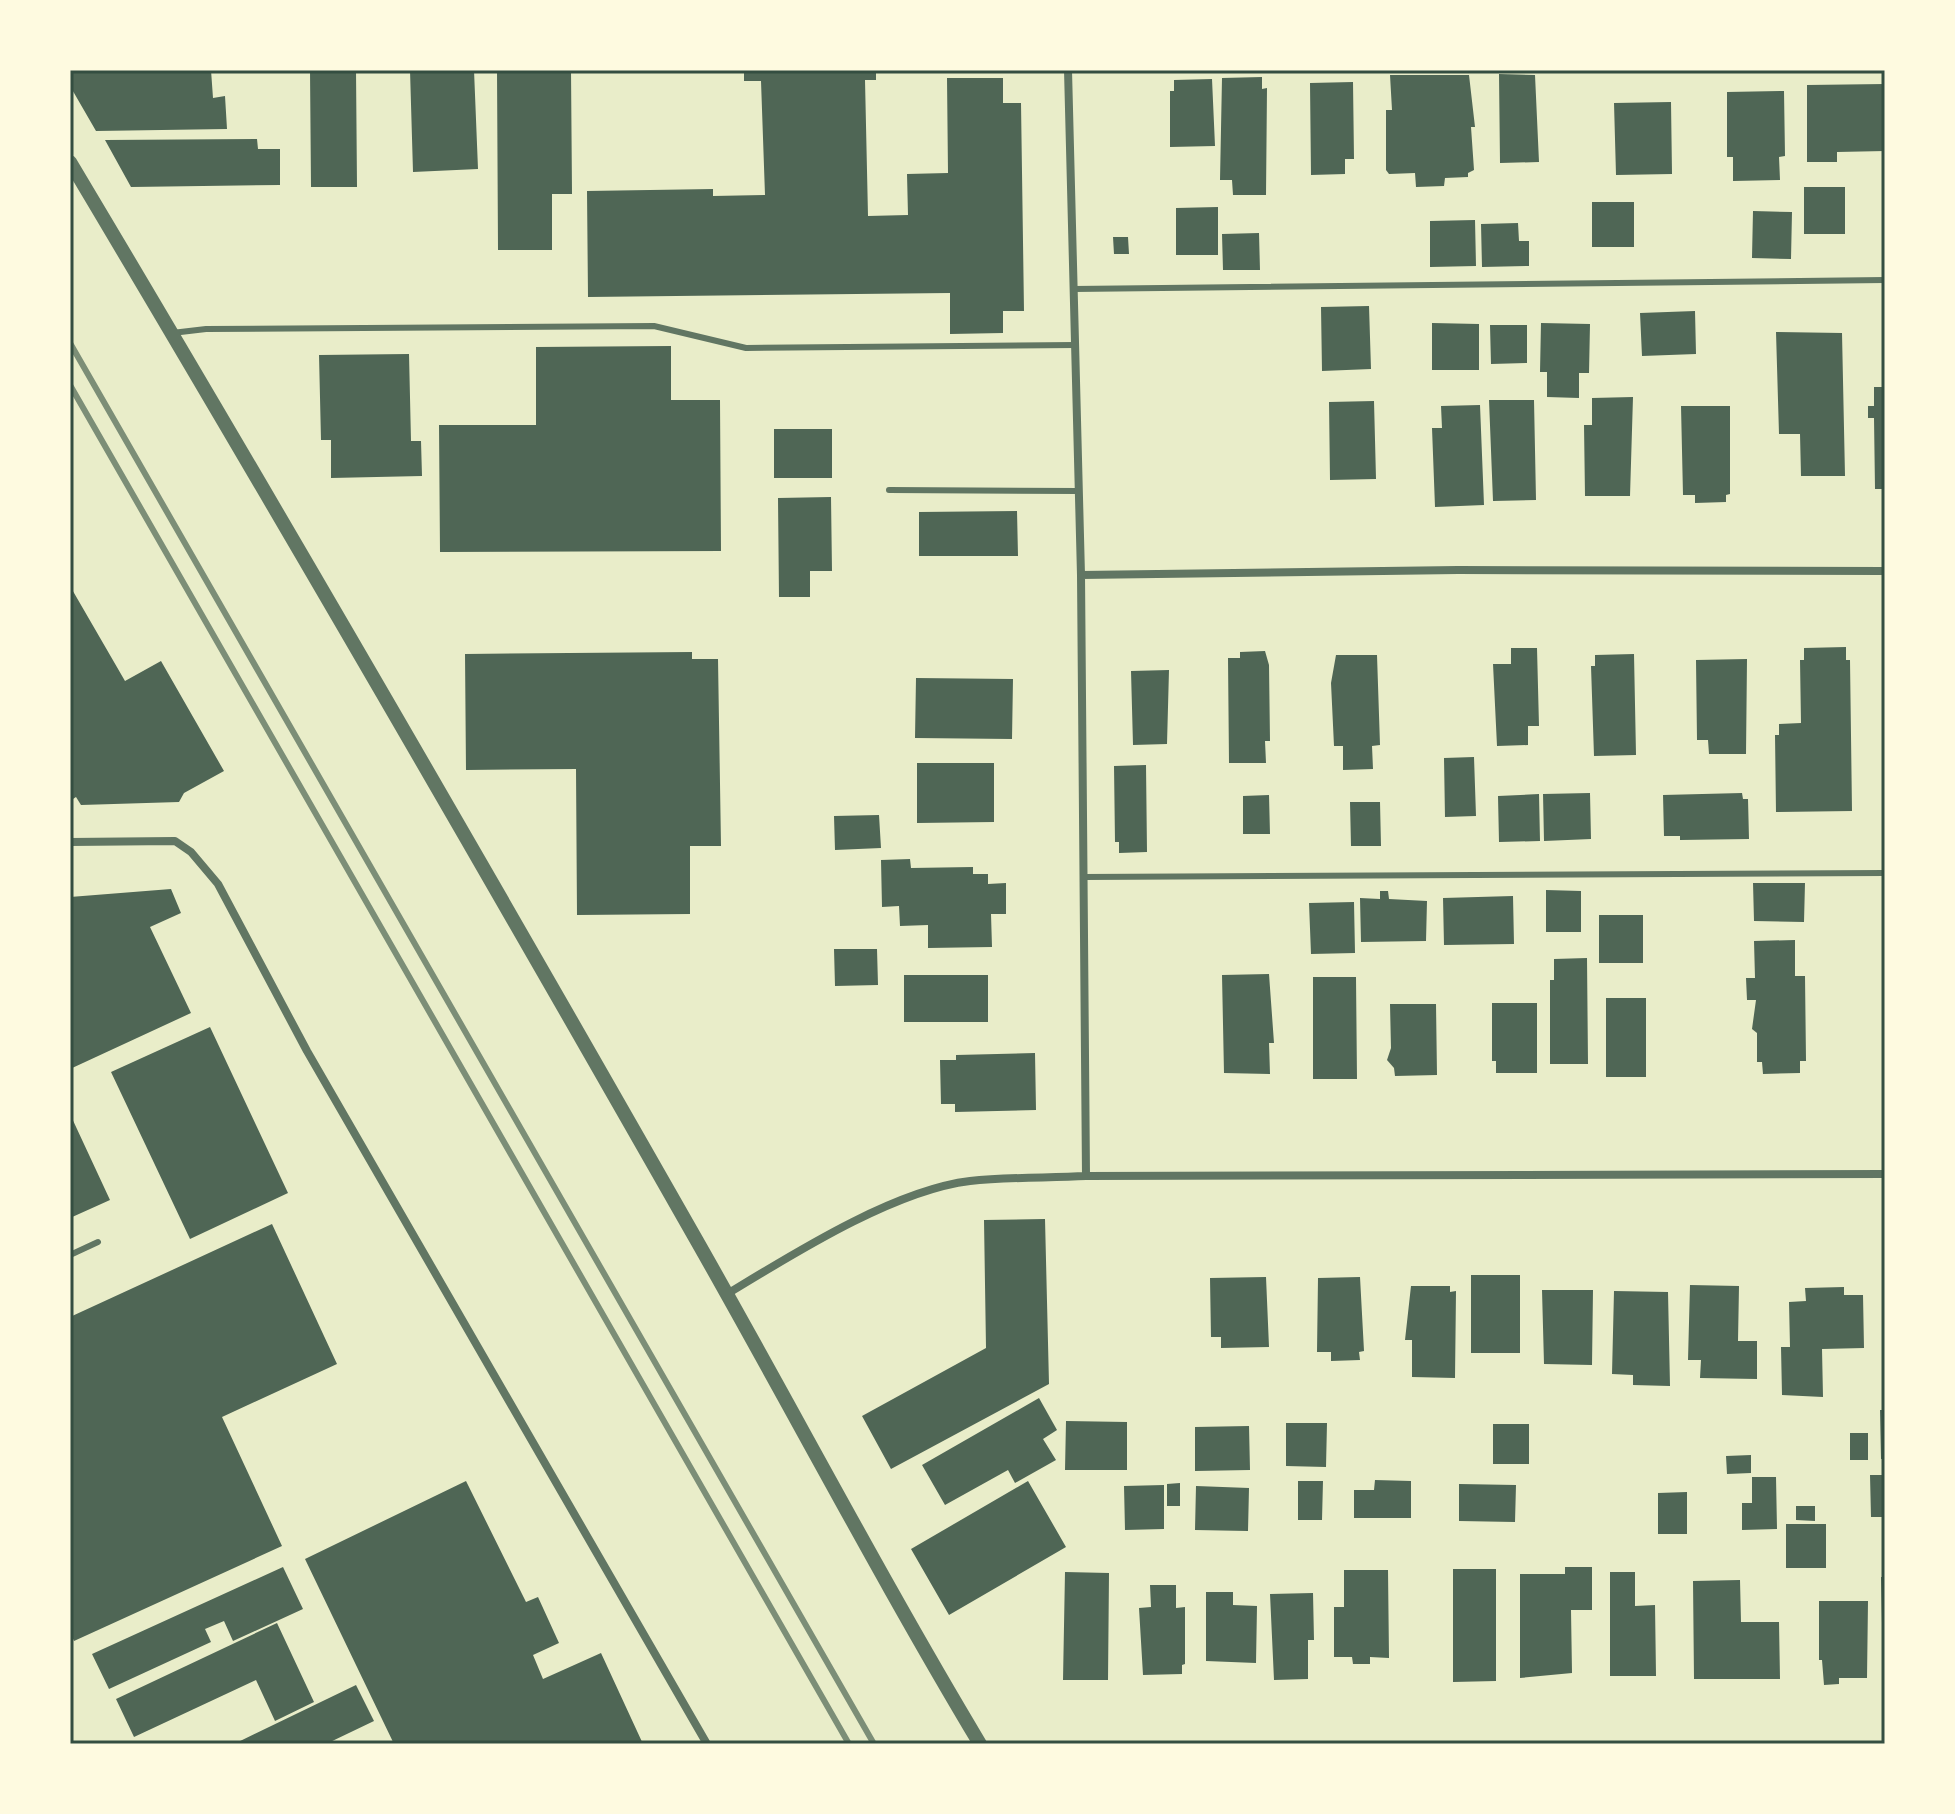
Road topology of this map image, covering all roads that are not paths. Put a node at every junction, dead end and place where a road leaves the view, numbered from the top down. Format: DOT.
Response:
graph roads {
  1 [pos="1068,70"];
  2 [pos="70,162"];
  3 [pos="1885,280"];
  4 [pos="1074,289"];
  5 [pos="172,333"];
  6 [pos="1075,345"];
  7 [pos="889,490"];
  8 [pos="1079,491"];
  9 [pos="1885,571"];
  10 [pos="1081,575"];
  11 [pos="70,842"];
  12 [pos="1885,873"];
  13 [pos="1083,877"];
  14 [pos="1885,1174"];
  15 [pos="1086,1176"];
  16 [pos="98,1242"];
  17 [pos="70,1255"];
  18 [pos="727,1294"];
  19 [pos="707,1744"];
  20 [pos="980,1744"];
  1 -- 4 [label="street"];
  2 -- 5 [label="street"];
  3 -- 4 [label="lane"];
  4 -- 6 [label="street"];
  5 -- 6 [label="lane"];
  5 -- 18 [label="street"];
  6 -- 8 [label="street"];
  7 -- 8 [label="lane"];
  8 -- 10 [label="street"];
  9 -- 10 [label="street"];
  10 -- 13 [label="street"];
  11 -- 19 [label="street"];
  12 -- 13 [label="lane"];
  13 -- 15 [label="street"];
  14 -- 15 [label="street"];
  15 -- 18 [label="street"];
  16 -- 17 [label="lane"];
  18 -- 20 [label="street"];
}
